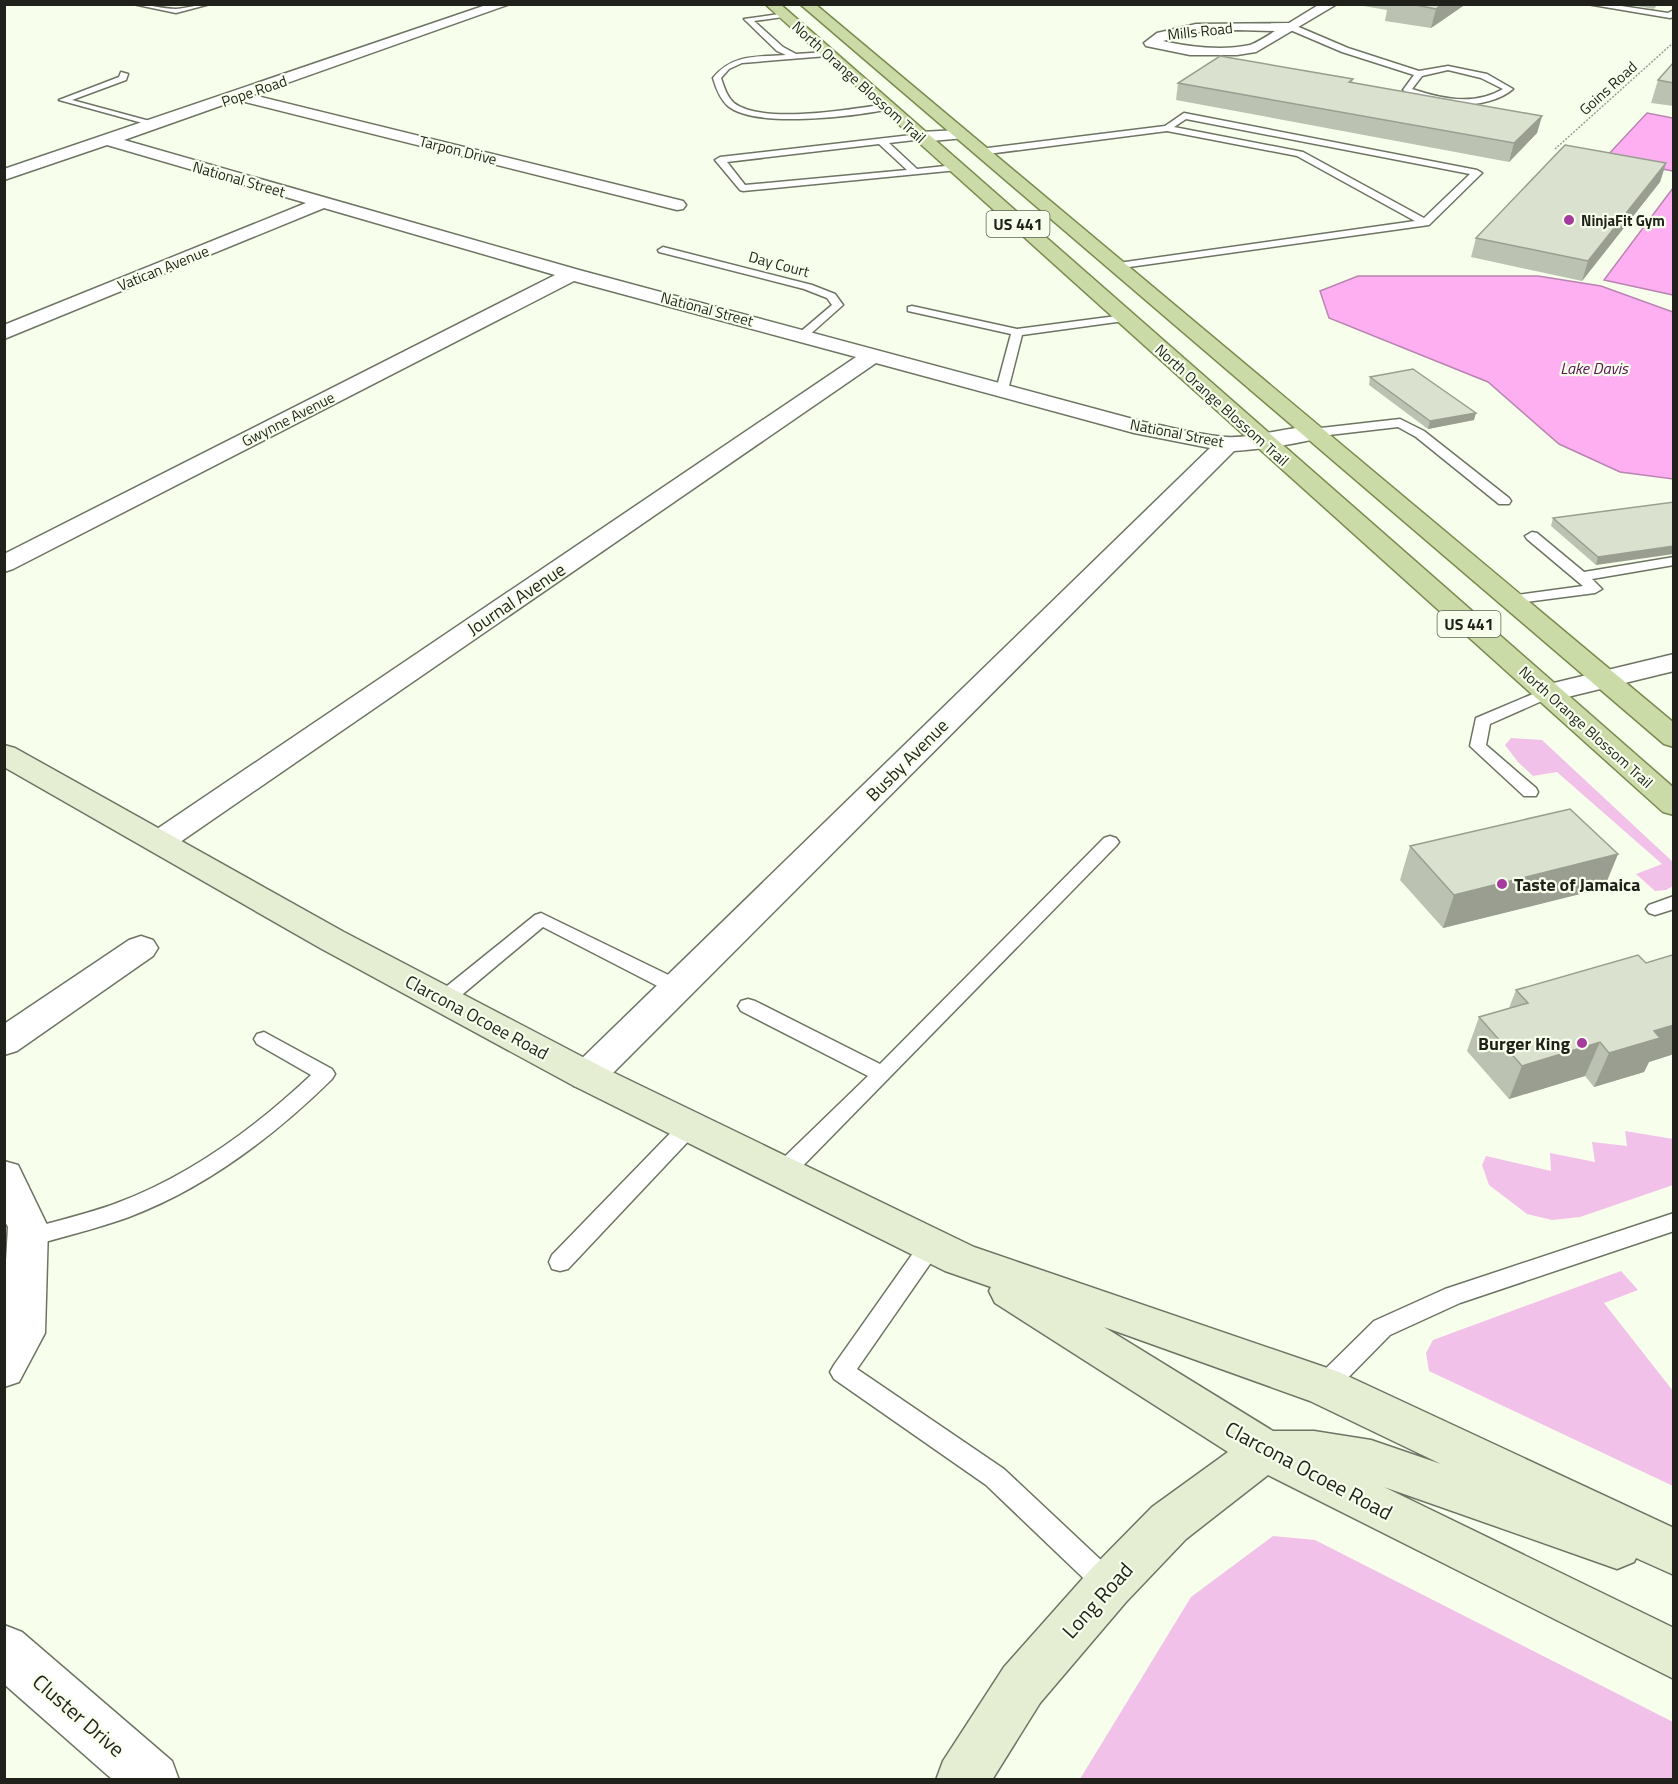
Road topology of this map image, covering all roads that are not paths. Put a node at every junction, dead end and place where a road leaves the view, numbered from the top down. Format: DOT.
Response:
graph roads {
  1 [pos="136,4"];
  2 [pos="207,4"];
  3 [pos="806,4"];
  4 [pos="1331,4"];
  5 [pos="1590,4"];
  6 [pos="503,5"];
  7 [pos="777,10"];
  8 [pos="1674,12"];
  9 [pos="1291,27"];
  10 [pos="827,54"];
  11 [pos="796,57"];
  12 [pos="124,74"];
  13 [pos="1419,74"];
  14 [pos="238,96"];
  15 [pos="887,107"];
  16 [pos="154,125"];
  17 [pos="1167,128"];
  18 [pos="959,135"];
  19 [pos="920,136"];
  20 [pos="107,140"];
  21 [pos="881,141"];
  22 [pos="980,152"];
  23 [pos="955,168"];
  24 [pos="914,171"];
  25 [pos="4,175"];
  26 [pos="321,203"];
  27 [pos="677,204"];
  28 [pos="1425,223"];
  29 [pos="663,250"];
  30 [pos="1115,266"];
  31 [pos="572,274"];
  32 [pos="912,309"];
  33 [pos="1124,318"];
  34 [pos="1017,332"];
  35 [pos="4,333"];
  36 [pos="802,335"];
  37 [pos="873,355"];
  38 [pos="1002,390"];
  39 [pos="1312,433"];
  40 [pos="1265,442"];
  41 [pos="1227,444"];
  42 [pos="1504,501"];
  43 [pos="1532,536"];
  44 [pos="1674,561"];
  45 [pos="4,564"];
  46 [pos="1581,577"];
  47 [pos="1510,600"];
  48 [pos="1674,662"];
  49 [pos="1602,678"];
  50 [pos="1547,693"];
  51 [pos="1674,738"];
  52 [pos="4,754"];
  53 [pos="1530,792"];
  54 [pos="1674,805"];
  55 [pos="159,842"];
  56 [pos="1110,842"];
  57 [pos="1674,902"];
  58 [pos="1655,909"];
  59 [pos="141,948"];
  60 [pos="678,988"];
  61 [pos="444,999"];
  62 [pos="748,1006"];
  63 [pos="264,1039"];
  64 [pos="4,1042"];
  65 [pos="882,1074"];
  66 [pos="587,1076"];
  67 [pos="690,1126"];
  68 [pos="783,1172"];
  69 [pos="4,1176"];
  70 [pos="1674,1222"];
  71 [pos="28,1238"];
  72 [pos="945,1252"];
  73 [pos="560,1262"];
  74 [pos="4,1368"];
  75 [pos="1324,1386"];
  76 [pos="1265,1451"];
  77 [pos="1674,1552"];
  78 [pos="1674,1565"];
  79 [pos="1109,1585"];
  80 [pos="4,1650"];
  81 [pos="1674,1654"];
  82 [pos="153,1779"];
  83 [pos="962,1779"];
  1 -- 2 [label="lane"];
  3 -- 18 [label="main road, North Orange Blossom Trail / US 441"];
  4 -- 9 [label="street, Mills Road"];
  5 -- 8 [label="lane"];
  6 -- 14 [label="street, Pope Road"];
  7 -- 10 [label="main road, North Orange Blossom Trail / US 441"];
  7 -- 11 [label="lane"];
  9 -- 9 [label="street, Mills Road"];
  9 -- 13 [label="lane"];
  10 -- 11 [label="lane"];
  10 -- 15 [label="main road, North Orange Blossom Trail / US 441"];
  11 -- 15 [label="lane"];
  12 -- 16 [label="lane"];
  13 -- 13 [label="lane"];
  14 -- 16 [label="street, Pope Road"];
  14 -- 27 [label="street, Tarpon Drive"];
  15 -- 19 [label="main road, North Orange Blossom Trail / US 441"];
  16 -- 20 [label="street, Pope Road"];
  17 -- 22 [label="lane"];
  17 -- 28 [label="lane"];
  17 -- 28 [label="lane"];
  18 -- 19 [label="street"];
  18 -- 22 [label="main road, North Orange Blossom Trail / US 441"];
  19 -- 21 [label="lane"];
  19 -- 23 [label="main road, North Orange Blossom Trail / US 441"];
  20 -- 25 [label="street, Pope Road"];
  20 -- 26 [label="street, National Street"];
  21 -- 24 [label="lane"];
  21 -- 24 [label="lane"];
  22 -- 30 [label="main road, North Orange Blossom Trail / US 441"];
  23 -- 24 [label="lane"];
  23 -- 33 [label="main road, North Orange Blossom Trail / US 441"];
  26 -- 31 [label="street, National Street"];
  26 -- 35 [label="street, Vatican Avenue"];
  28 -- 30 [label="lane"];
  29 -- 36 [label="lane, Day Court"];
  30 -- 39 [label="main road, North Orange Blossom Trail / US 441"];
  31 -- 36 [label="street, National Street"];
  31 -- 45 [label="street, Gwynne Avenue"];
  32 -- 34 [label="lane"];
  33 -- 34 [label="lane"];
  33 -- 40 [label="main road, North Orange Blossom Trail / US 441"];
  34 -- 38 [label="lane"];
  36 -- 37 [label="street, National Street"];
  37 -- 38 [label="street, National Street"];
  37 -- 55 [label="street, Journal Avenue"];
  38 -- 41 [label="street, National Street"];
  39 -- 40 [label="street, National Street"];
  39 -- 42 [label="lane"];
  39 -- 47 [label="main road, North Orange Blossom Trail / US 441"];
  40 -- 41 [label="street, National Street"];
  40 -- 50 [label="main road, North Orange Blossom Trail / US 441"];
  41 -- 60 [label="street, Busby Avenue"];
  43 -- 46 [label="lane"];
  44 -- 46 [label="lane"];
  46 -- 47 [label="lane"];
  47 -- 49 [label="main road, North Orange Blossom Trail / US 441"];
  48 -- 49 [label="street"];
  49 -- 50 [label="street"];
  49 -- 51 [label="main road, North Orange Blossom Trail / US 441"];
  50 -- 53 [label="lane"];
  50 -- 54 [label="main road, North Orange Blossom Trail / US 441"];
  52 -- 55 [label="main road, Clarcona Ocoee Road"];
  55 -- 61 [label="main road, Clarcona Ocoee Road"];
  56 -- 65 [label="lane"];
  57 -- 58 [label="lane"];
  59 -- 64 [label="street"];
  60 -- 61 [label="lane"];
  60 -- 66 [label="street, Busby Avenue"];
  61 -- 66 [label="main road, Clarcona Ocoee Road"];
  62 -- 65 [label="lane"];
  63 -- 71 [label="lane"];
  65 -- 68 [label="lane"];
  66 -- 67 [label="main road, Clarcona Ocoee Road"];
  67 -- 68 [label="main road, Clarcona Ocoee Road"];
  67 -- 73 [label="lane"];
  68 -- 72 [label="main road, Clarcona Ocoee Road"];
  69 -- 71 [label="street"];
  70 -- 75 [label="lane"];
  71 -- 74 [label="street"];
  72 -- 75 [label="main road, Clarcona Ocoee Road"];
  72 -- 76 [label="main road, Clarcona Ocoee Road"];
  72 -- 79 [label="lane"];
  75 -- 77 [label="main road, Clarcona Ocoee Road"];
  76 -- 78 [label="main road"];
  76 -- 79 [label="main road, Long Road"];
  76 -- 81 [label="main road, Clarcona Ocoee Road"];
  79 -- 83 [label="main road, Long Road"];
  80 -- 82 [label="street, Cluster Drive"];
}
